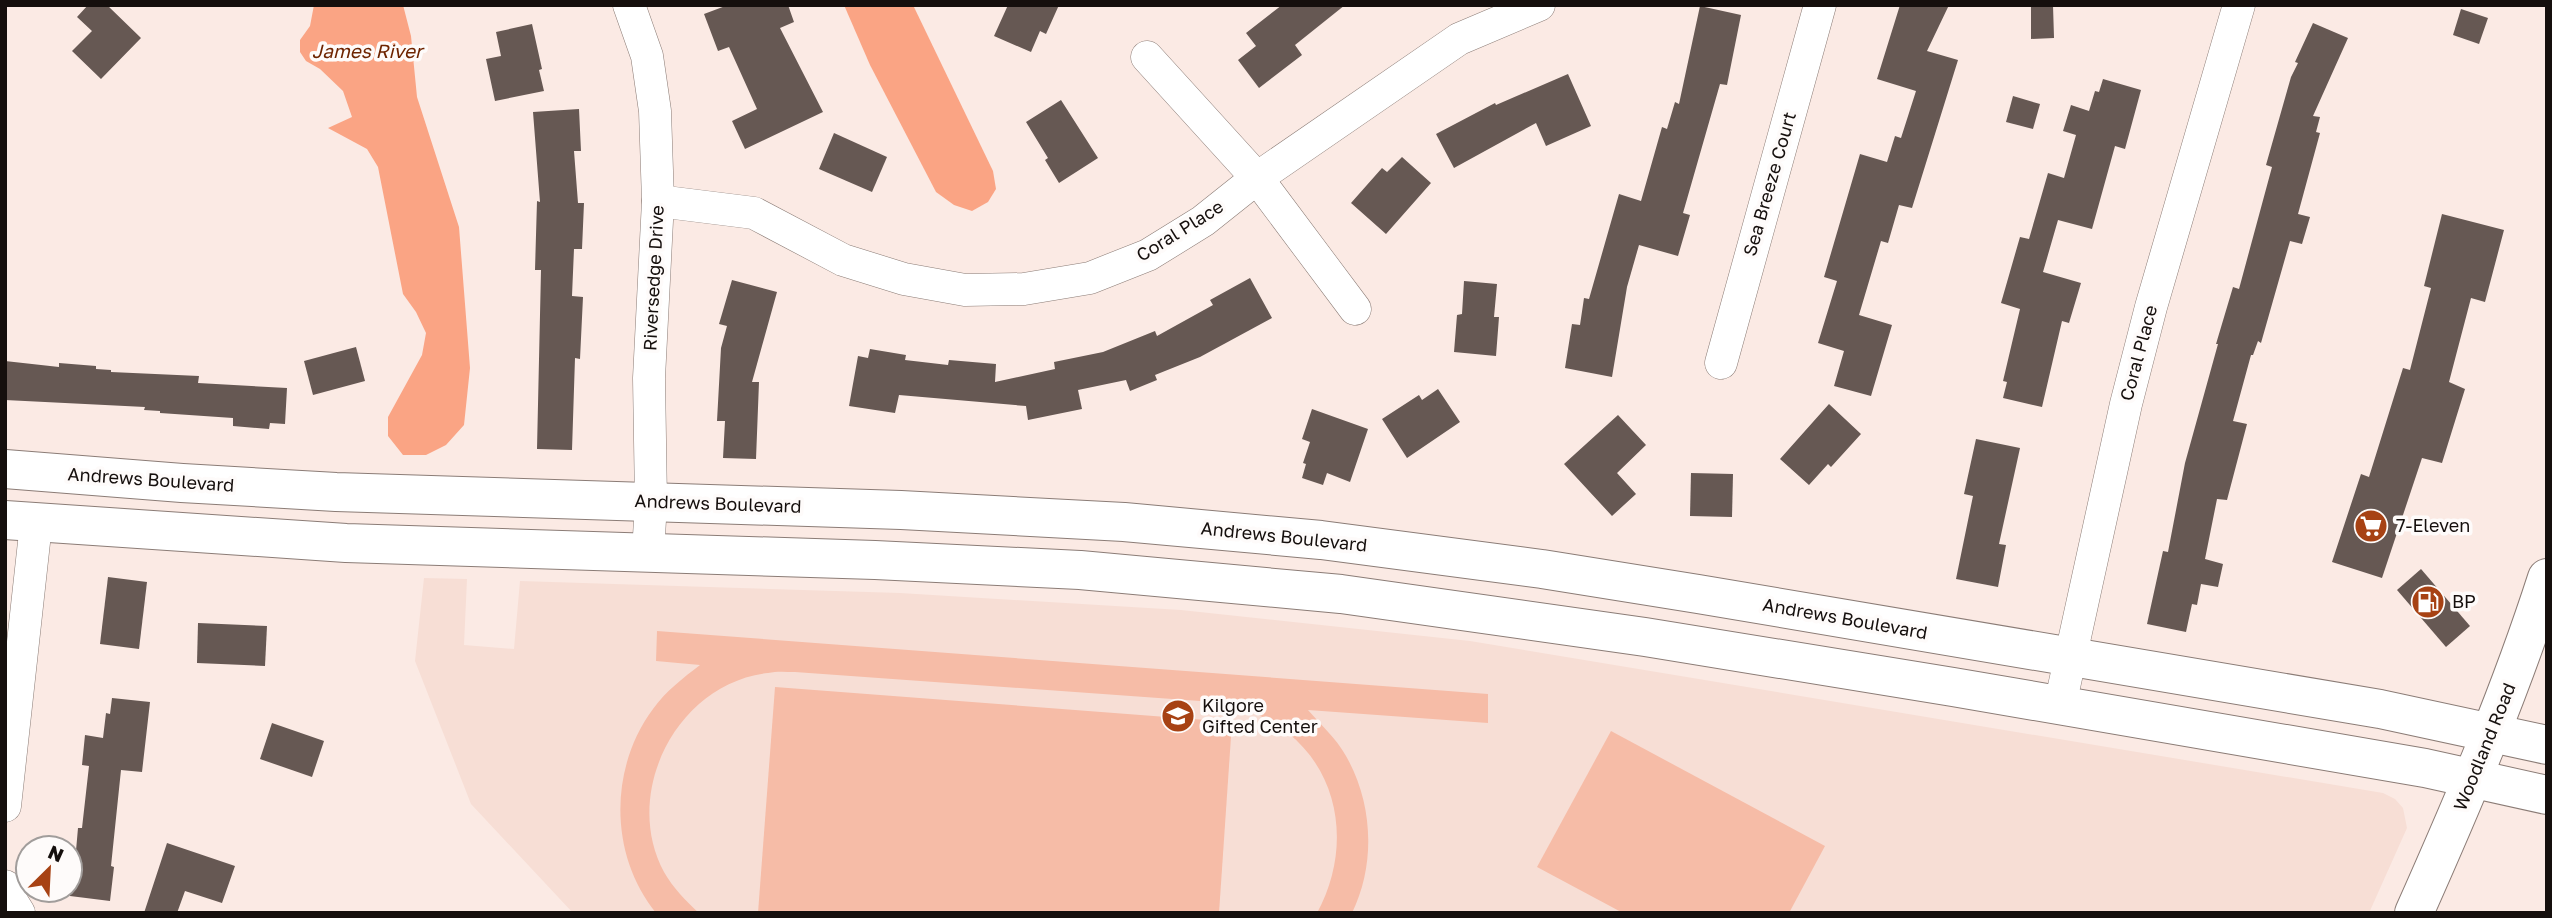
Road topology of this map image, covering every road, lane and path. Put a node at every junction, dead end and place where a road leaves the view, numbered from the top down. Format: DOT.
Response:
graph roads {
  1 [pos="629,5"];
  2 [pos="1539,5"];
  3 [pos="1820,5"];
  4 [pos="2239,5"];
  5 [pos="1147,57"];
  6 [pos="1257,178"];
  7 [pos="658,201"];
  8 [pos="1355,309"];
  9 [pos="1721,363"];
  10 [pos="5,469"];
  11 [pos="651,502"];
  12 [pos="21,522"];
  13 [pos="648,554"];
  14 [pos="2547,578"];
  15 [pos="2070,658"];
  16 [pos="2060,705"];
  17 [pos="2492,732"];
  18 [pos="2547,745"];
  19 [pos="2473,779"];
  20 [pos="2547,795"];
  21 [pos="5,806"];
  22 [pos="5,886"];
  23 [pos="19,913"];
  24 [pos="2413,913"];
  1 -- 7 [label="street, Riversedge Drive"];
  2 -- 6 [label="street, Coral Place"];
  3 -- 9 [label="street, Sea Breeze Court"];
  4 -- 15 [label="street, Coral Place"];
  5 -- 6 [label="street"];
  6 -- 7 [label="street, Coral Place"];
  6 -- 8 [label="street"];
  7 -- 11 [label="street, Riversedge Drive"];
  10 -- 11 [label="street, Andrews Boulevard"];
  11 -- 13 [label="street, Riversedge Drive"];
  11 -- 15 [label="street, Andrews Boulevard"];
  12 -- 13 [label="street"];
  12 -- 21 [label="street"];
  13 -- 16 [label="street"];
  14 -- 17 [label="street, Woodland Road"];
  15 -- 16 [label="street, Coral Place"];
  15 -- 17 [label="street, Andrews Boulevard"];
  16 -- 19 [label="street"];
  17 -- 18 [label="street, Andrews Boulevard"];
  17 -- 19 [label="street, Woodland Road"];
  19 -- 20 [label="street"];
  19 -- 24 [label="street, Woodland Road"];
  22 -- 23 [label="street"];
}
